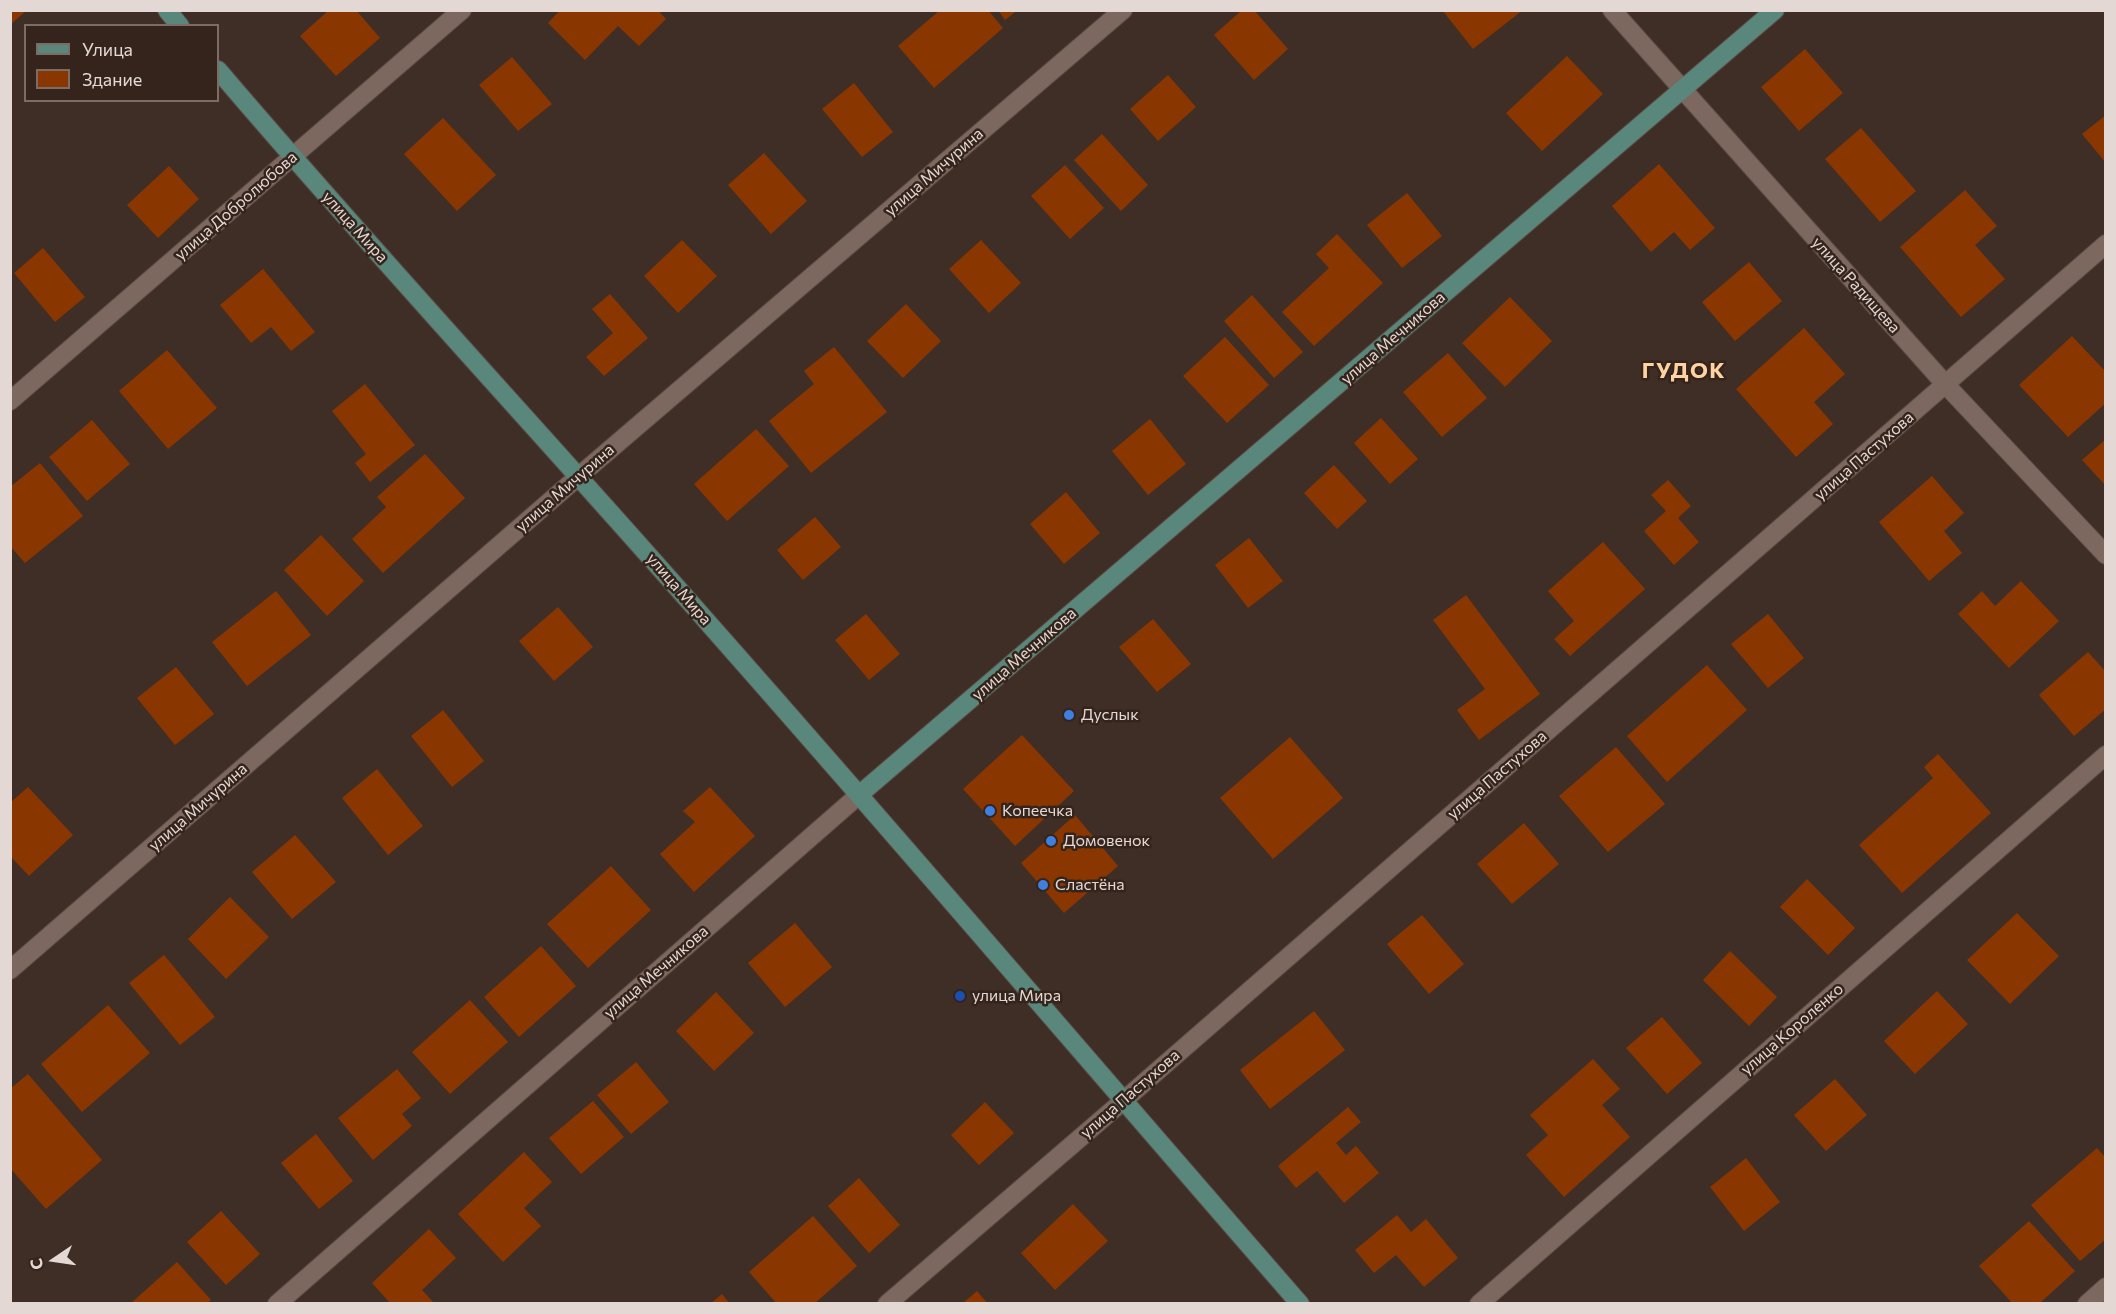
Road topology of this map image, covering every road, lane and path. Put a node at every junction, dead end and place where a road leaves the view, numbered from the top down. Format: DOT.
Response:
graph roads {
  1 [pos="167,10"];
  2 [pos="462,10"];
  3 [pos="1123,10"];
  4 [pos="1612,10"];
  5 [pos="1775,10"];
  6 [pos="178,24"];
  7 [pos="219,71"];
  8 [pos="1682,91"];
  9 [pos="292,157"];
  10 [pos="2106,244"];
  11 [pos="1946,385"];
  12 [pos="10,401"];
  13 [pos="579,476"];
  14 [pos="2106,555"];
  15 [pos="2106,755"];
  16 [pos="860,794"];
  17 [pos="10,970"];
  18 [pos="1123,1101"];
  19 [pos="2106,1287"];
  20 [pos="277,1304"];
  21 [pos="886,1304"];
  22 [pos="1300,1304"];
  23 [pos="1479,1304"];
  24 [pos="2088,1304"];
  1 -- 6 [label="main road"];
  2 -- 9 [label="street, улица Добролюбова"];
  3 -- 13 [label="street, улица Мичурина"];
  4 -- 8 [label="street, улица Радищева"];
  5 -- 8 [label="main road, улица Мечникова"];
  7 -- 9 [label="main road, улица Мира"];
  8 -- 11 [label="street, улица Радищева"];
  8 -- 16 [label="main road, улица Мечникова"];
  9 -- 12 [label="street, улица Добролюбова"];
  9 -- 13 [label="main road, улица Мира"];
  10 -- 11 [label="street, улица Пастухова"];
  11 -- 14 [label="street, улица Радищева"];
  11 -- 18 [label="street, улица Пастухова"];
  13 -- 16 [label="main road, улица Мира"];
  13 -- 17 [label="street, улица Мичурина"];
  15 -- 23 [label="street, улица Короленко"];
  16 -- 18 [label="main road, улица Мира"];
  16 -- 20 [label="street, улица Мечникова"];
  18 -- 21 [label="street, улица Пастухова"];
  18 -- 22 [label="main road, улица Мира"];
  19 -- 24 [label="street"];
}
